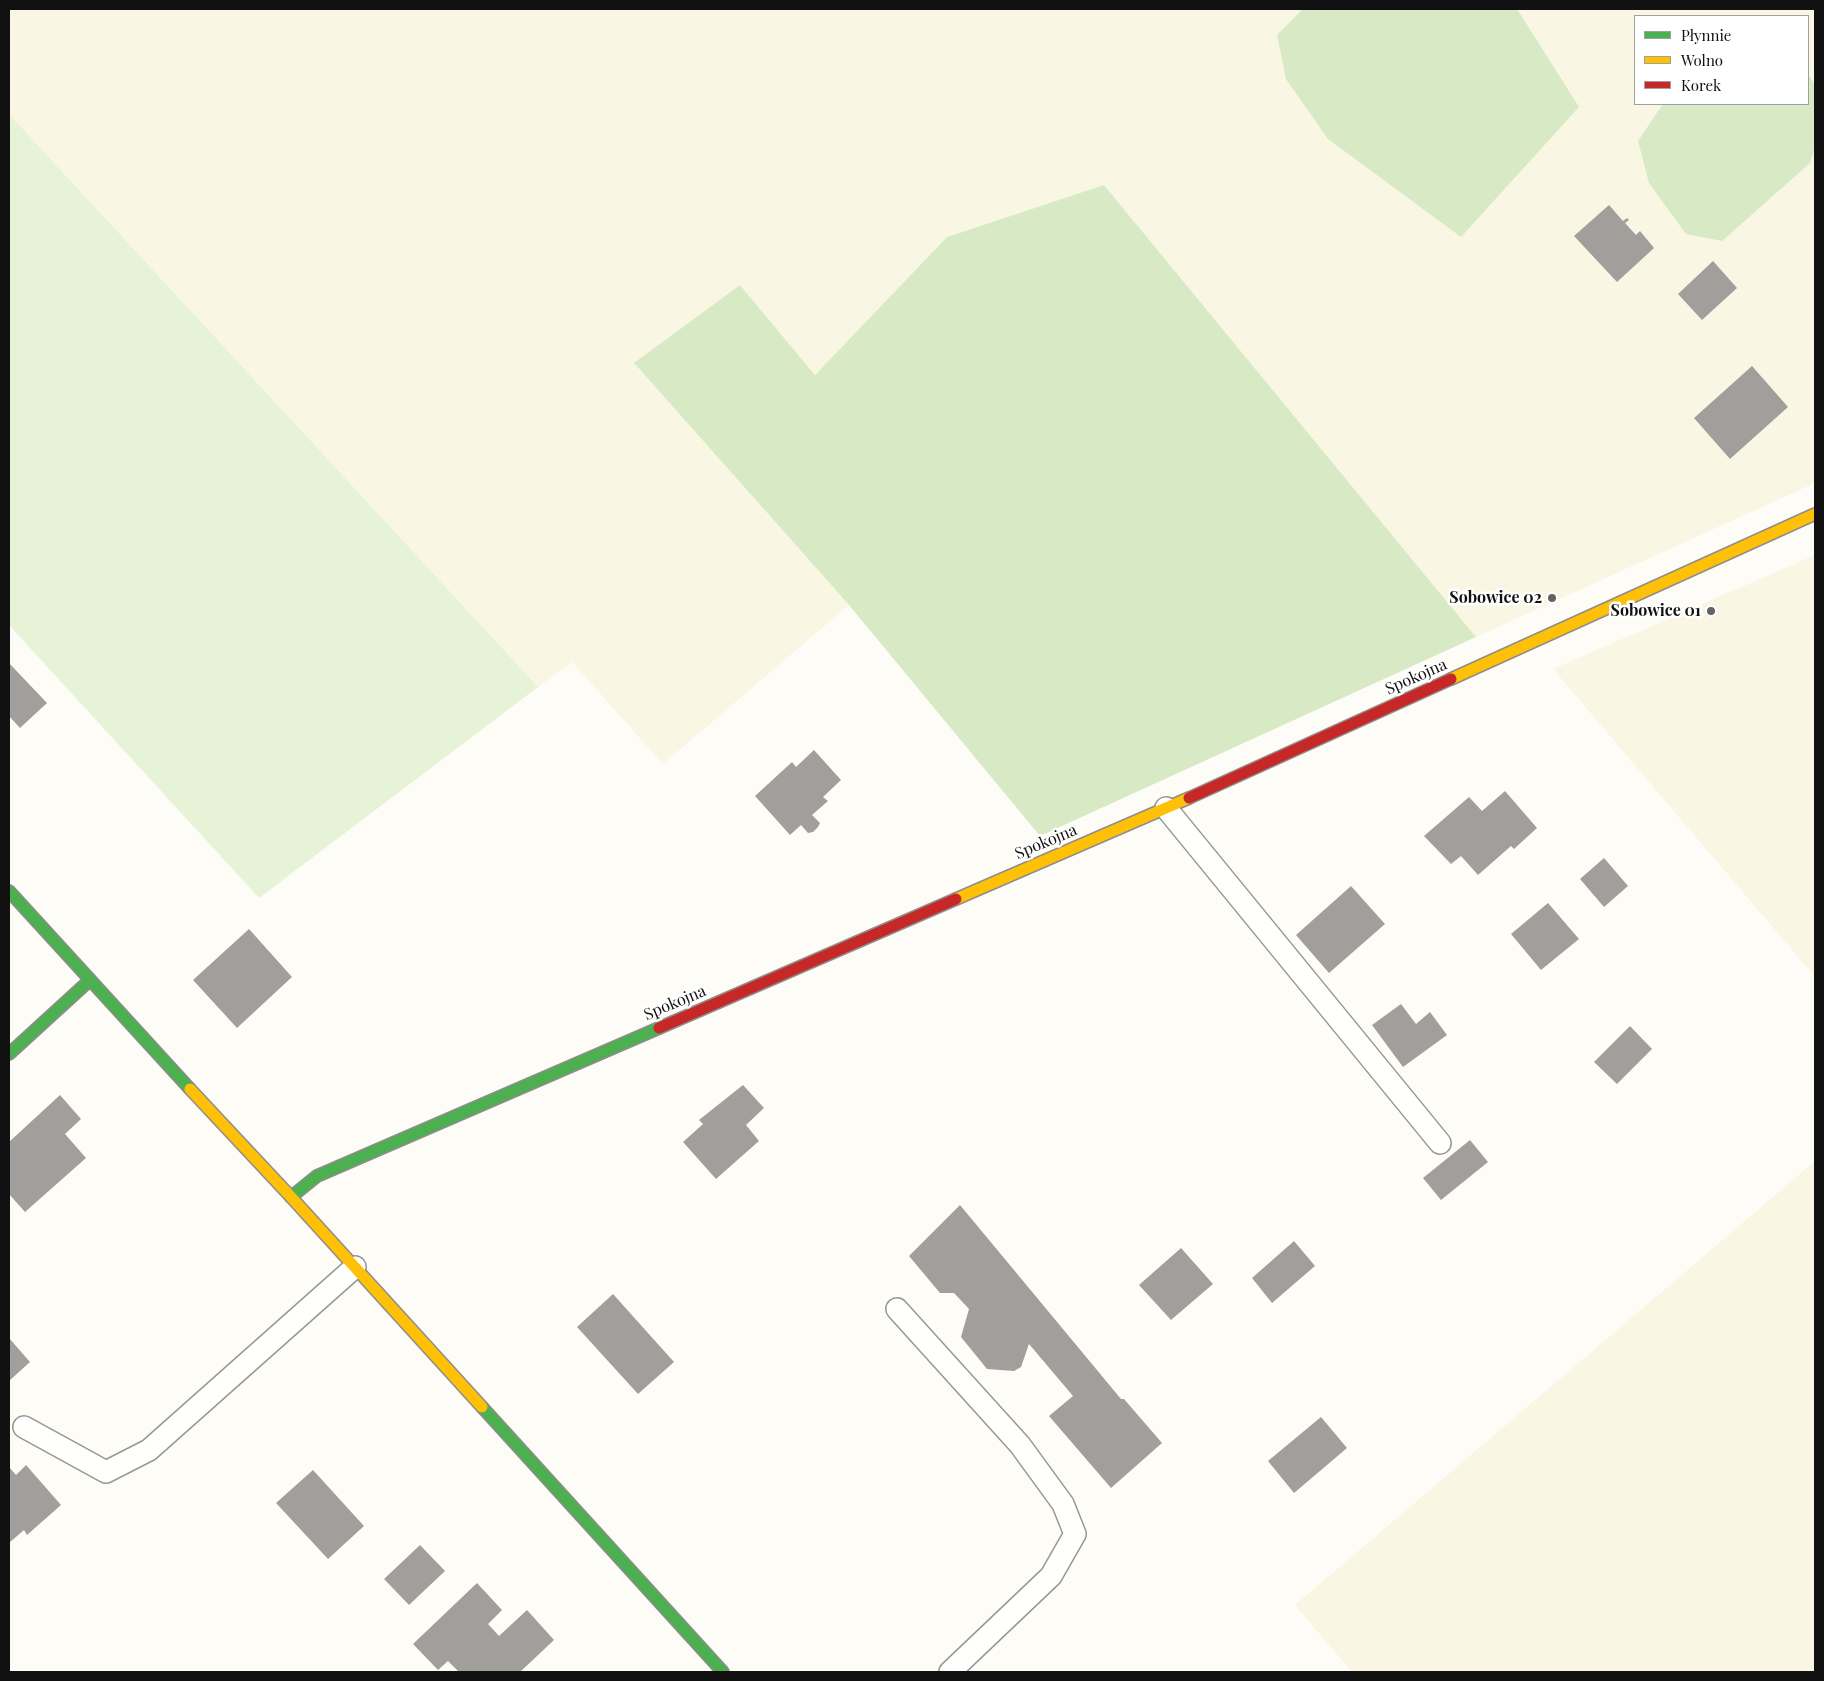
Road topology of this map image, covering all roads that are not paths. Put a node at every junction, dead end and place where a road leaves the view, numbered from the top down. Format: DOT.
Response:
graph roads {
  1 [pos="1815,514"];
  2 [pos="1166,808"];
  3 [pos="9,890"];
  4 [pos="90,980"];
  5 [pos="9,1054"];
  6 [pos="1440,1143"];
  7 [pos="291,1197"];
  8 [pos="355,1267"];
  9 [pos="897,1309"];
  10 [pos="24,1427"];
  11 [pos="723,1672"];
  12 [pos="950,1672"];
  1 -- 2 [label="street, Spokojna"];
  2 -- 6 [label="lane"];
  2 -- 7 [label="street, Spokojna"];
  3 -- 4 [label="street"];
  4 -- 5 [label="street"];
  4 -- 7 [label="street"];
  7 -- 8 [label="street"];
  8 -- 10 [label="lane"];
  8 -- 11 [label="street"];
  9 -- 12 [label="lane"];
}
